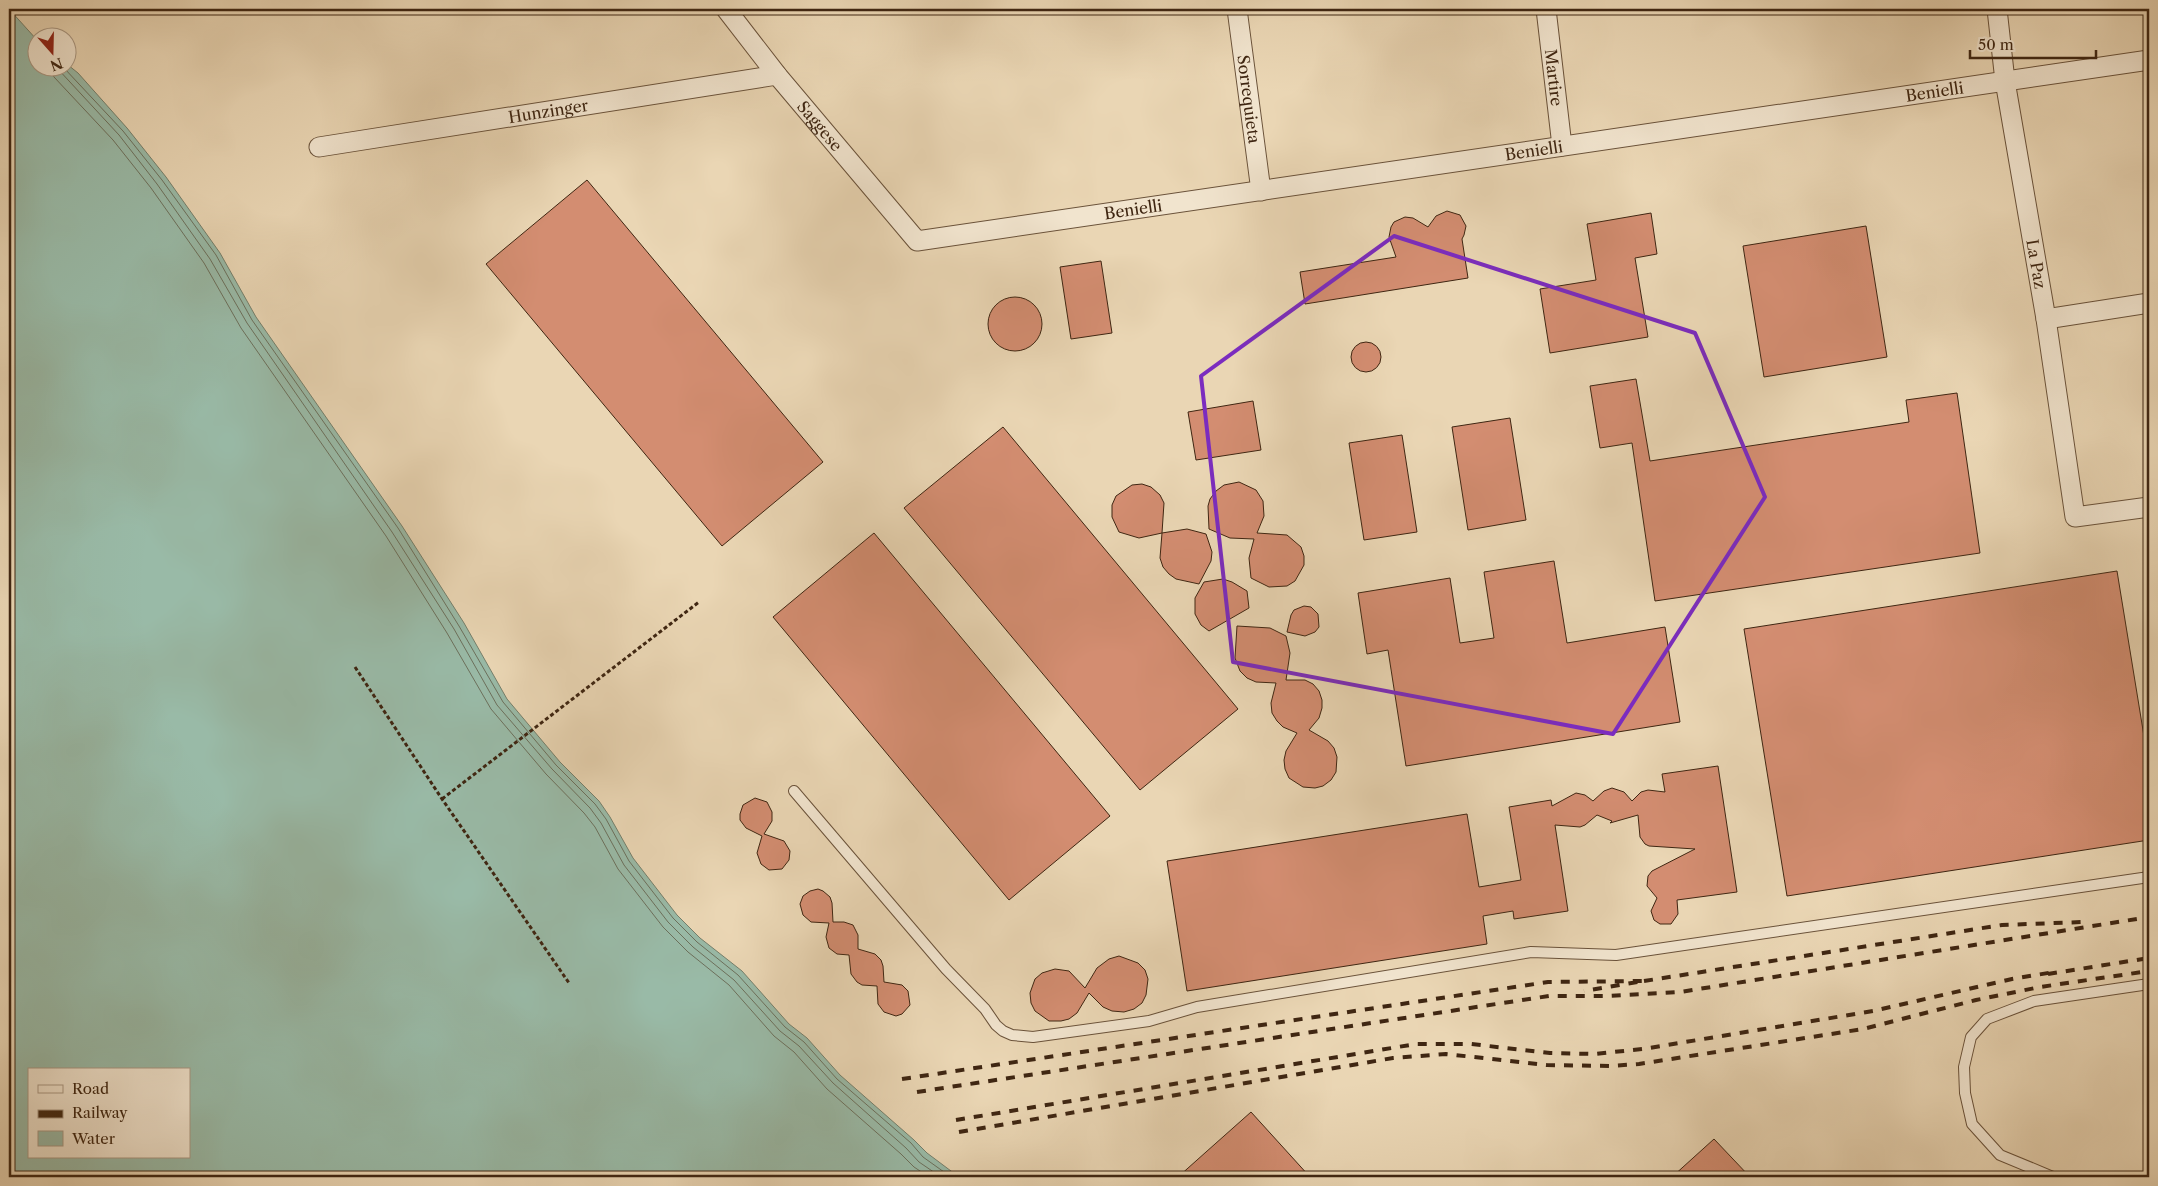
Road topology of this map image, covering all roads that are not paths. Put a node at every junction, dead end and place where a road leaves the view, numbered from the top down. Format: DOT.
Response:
graph roads {
  1 [pos="726,9"];
  2 [pos="1237,9"];
  3 [pos="1546,9"];
  4 [pos="1997,9"];
  5 [pos="2149,60"];
  6 [pos="777,75"];
  7 [pos="2005,81"];
  8 [pos="1562,146"];
  9 [pos="319,147"];
  10 [pos="1261,191"];
  11 [pos="917,241"];
  12 [pos="2149,303"];
  13 [pos="2046,319"];
  14 [pos="2149,507"];
  15 [pos="794,791"];
  16 [pos="2149,877"];
  17 [pos="2149,984"];
  18 [pos="2053,1177"];
  1 -- 6 [label="street, Saggese"];
  2 -- 10 [label="street, Sorrequieta"];
  3 -- 8 [label="street, Martire"];
  4 -- 7 [label="street, La Paz"];
  5 -- 7 [label="street, Benielli"];
  6 -- 9 [label="street, Hunzinger"];
  6 -- 11 [label="street, Saggese"];
  7 -- 8 [label="street, Benielli"];
  7 -- 13 [label="street, La Paz"];
  8 -- 10 [label="street, Benielli"];
  10 -- 11 [label="street, Benielli"];
  12 -- 13 [label="street"];
  13 -- 14 [label="street, La Paz"];
  15 -- 16 [label="lane"];
  17 -- 18 [label="lane"];
}
